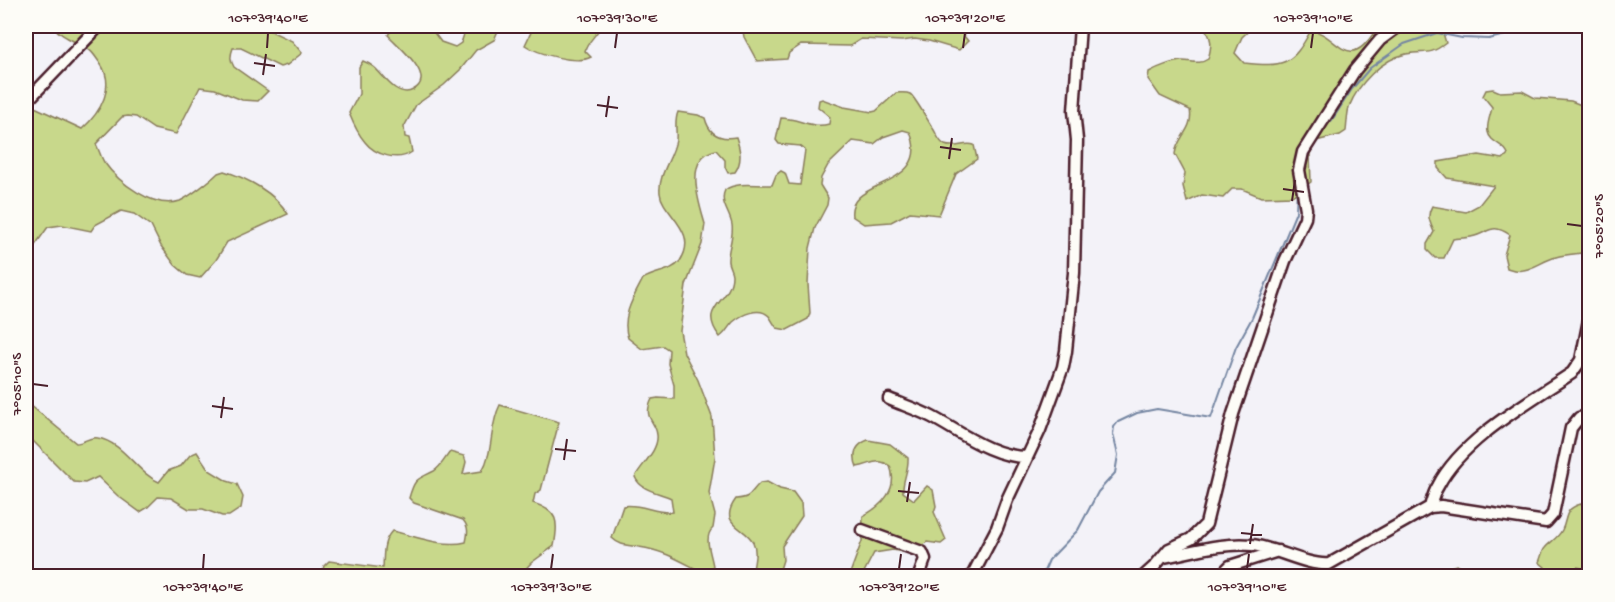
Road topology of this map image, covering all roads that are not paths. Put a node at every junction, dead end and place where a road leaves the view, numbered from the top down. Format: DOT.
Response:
graph roads {
  1 [pos="99,26"];
  2 [pos="1080,26"];
  3 [pos="1399,26"];
  4 [pos="26,102"];
  5 [pos="1590,315"];
  6 [pos="889,399"];
  7 [pos="1590,416"];
  8 [pos="1027,457"];
  9 [pos="1430,507"];
  10 [pos="862,530"];
  11 [pos="1278,550"];
  12 [pos="1163,557"];
  13 [pos="919,576"];
  14 [pos="972,576"];
  15 [pos="1144,576"];
  16 [pos="1220,576"];
  1 -- 4 [label="street"];
  2 -- 8 [label="street"];
  3 -- 12 [label="street"];
  5 -- 9 [label="street"];
  6 -- 8 [label="street"];
  7 -- 9 [label="street"];
  8 -- 14 [label="street"];
  9 -- 11 [label="street"];
  10 -- 13 [label="street"];
  11 -- 12 [label="street"];
  11 -- 16 [label="street"];
  12 -- 15 [label="street"];
}
